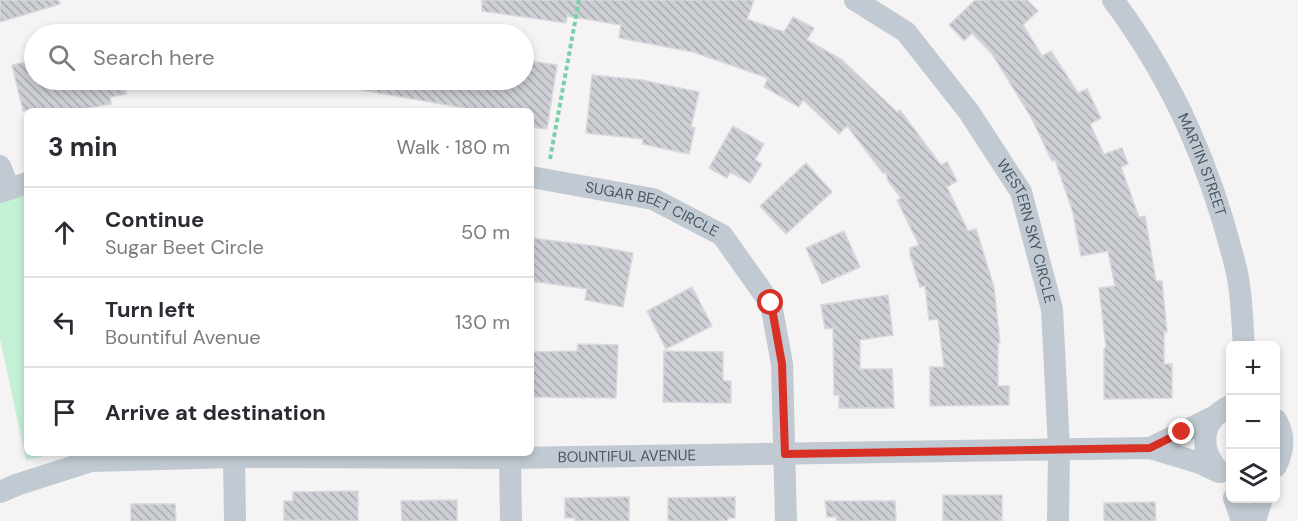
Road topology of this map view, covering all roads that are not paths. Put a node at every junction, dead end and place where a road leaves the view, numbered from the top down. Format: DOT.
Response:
graph roads {
  1 [pos="855,0"];
  2 [pos="1113,0"];
  3 [pos="0,166"];
  4 [pos="534,178"];
  5 [pos="12,188"];
  6 [pos="1244,341"];
  7 [pos="1225,406"];
  8 [pos="1285,431"];
  9 [pos="1150,448"];
  10 [pos="1059,449"];
  11 [pos="785,454"];
  12 [pos="234,457"];
  13 [pos="510,458"];
  14 [pos="1283,464"];
  15 [pos="1226,478"];
  16 [pos="1226,478"];
  17 [pos="0,492"];
  18 [pos="1236,503"];
  19 [pos="1260,503"];
  20 [pos="235,521"];
  21 [pos="511,521"];
  22 [pos="786,521"];
  23 [pos="1058,521"];
  24 [pos="1242,521"];
  25 [pos="1255,521"];
  1 -- 10 [label="street, WESTERN SKY CIRCLE"];
  2 -- 6 [label="street, MARTIN STREET"];
  3 -- 5 [label="street"];
  4 -- 11 [label="street, SUGAR BEET CIRCLE"];
  7 -- 9 [label="street, BOUNTIFUL AVENUE"];
  7 -- 15 [label="street"];
  8 -- 14 [label="street"];
  9 -- 10 [label="street, BOUNTIFUL AVENUE"];
  9 -- 16 [label="street, BOUNTIFUL AVENUE"];
  10 -- 11 [label="street, BOUNTIFUL AVENUE"];
  10 -- 23 [label="street, WESTERN SKY CIRCLE"];
  11 -- 13 [label="street, BOUNTIFUL AVENUE"];
  11 -- 22 [label="street, SUGAR BEET CIRCLE"];
  12 -- 13 [label="street, BOUNTIFUL AVENUE"];
  12 -- 17 [label="street, BOUNTIFUL AVENUE"];
  12 -- 20 [label="street"];
  13 -- 21 [label="street"];
  18 -- 24 [label="street"];
  19 -- 25 [label="street"];
}
